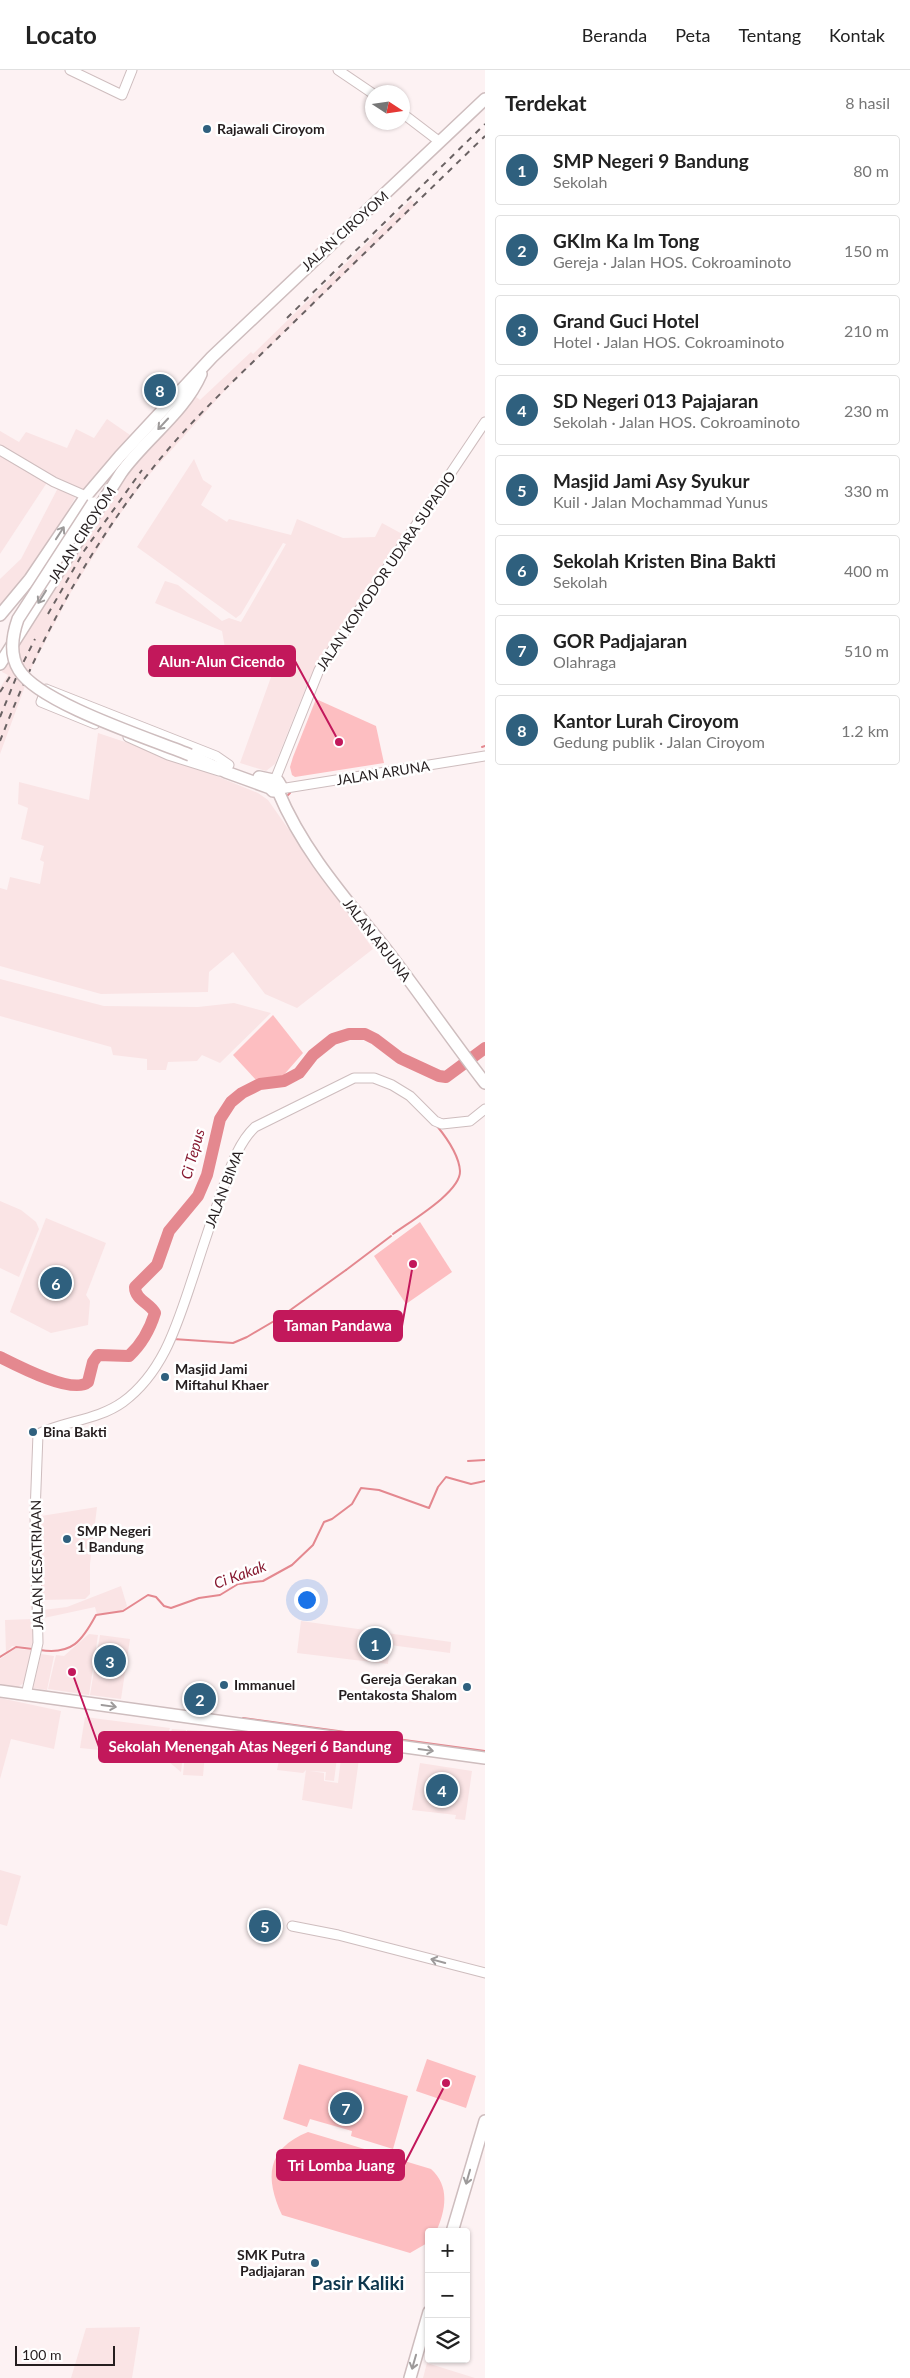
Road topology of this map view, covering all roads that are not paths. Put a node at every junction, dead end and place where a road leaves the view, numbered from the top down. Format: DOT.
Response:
graph roads {
  1 [pos="70,70"];
  2 [pos="132,70"];
  3 [pos="338,70"];
  4 [pos="365,87"];
  5 [pos="485,100"];
  6 [pos="410,119"];
  7 [pos="440,142"];
  8 [pos="485,422"];
  9 [pos="0,450"];
  10 [pos="132,450"];
  11 [pos="89,500"];
  12 [pos="0,615"];
  13 [pos="0,664"];
  14 [pos="485,756"];
  15 [pos="227,769"];
  16 [pos="275,786"];
  17 [pos="485,1083"];
  18 [pos="485,1109"];
  19 [pos="38,1434"];
  20 [pos="0,1691"];
  21 [pos="26,1695"];
  22 [pos="485,1758"];
  23 [pos="292,1926"];
  24 [pos="485,1973"];
  25 [pos="485,2120"];
  26 [pos="453,2228"];
  27 [pos="427,2318"];
  28 [pos="410,2378"];
  1 -- 2 [label="street"];
  3 -- 4 [label="street"];
  5 -- 7 [label="main road, JALAN CIROYOM"];
  6 -- 7 [label="street"];
  7 -- 10 [label="main road, JALAN CIROYOM"];
  8 -- 16 [label="street, JALAN KOMODOR UDARA SUPADIO"];
  9 -- 11 [label="street"];
  10 -- 11 [label="main road, JALAN CIROYOM"];
  10 -- 11 [label="main road"];
  10 -- 13 [label="main road, JALAN CIROYOM, one-way"];
  12 -- 11 [label="main road, JALAN CIROYOM, one-way"];
  11 -- 15 [label="main road, bridge"];
  14 -- 16 [label="street, JALAN ARUNA"];
  15 -- 15 [label="street"];
  15 -- 16 [label="main road"];
  16 -- 17 [label="main road, JALAN ARJUNA"];
  18 -- 19 [label="street, JALAN BIMA"];
  19 -- 21 [label="street, JALAN KESATRIAAN"];
  20 -- 21 [label="main road"];
  21 -- 22 [label="main road, one-way"];
  24 -- 23 [label="street, one-way"];
  25 -- 26 [label="main road, one-way"];
  27 -- 28 [label="main road, one-way"];
}
